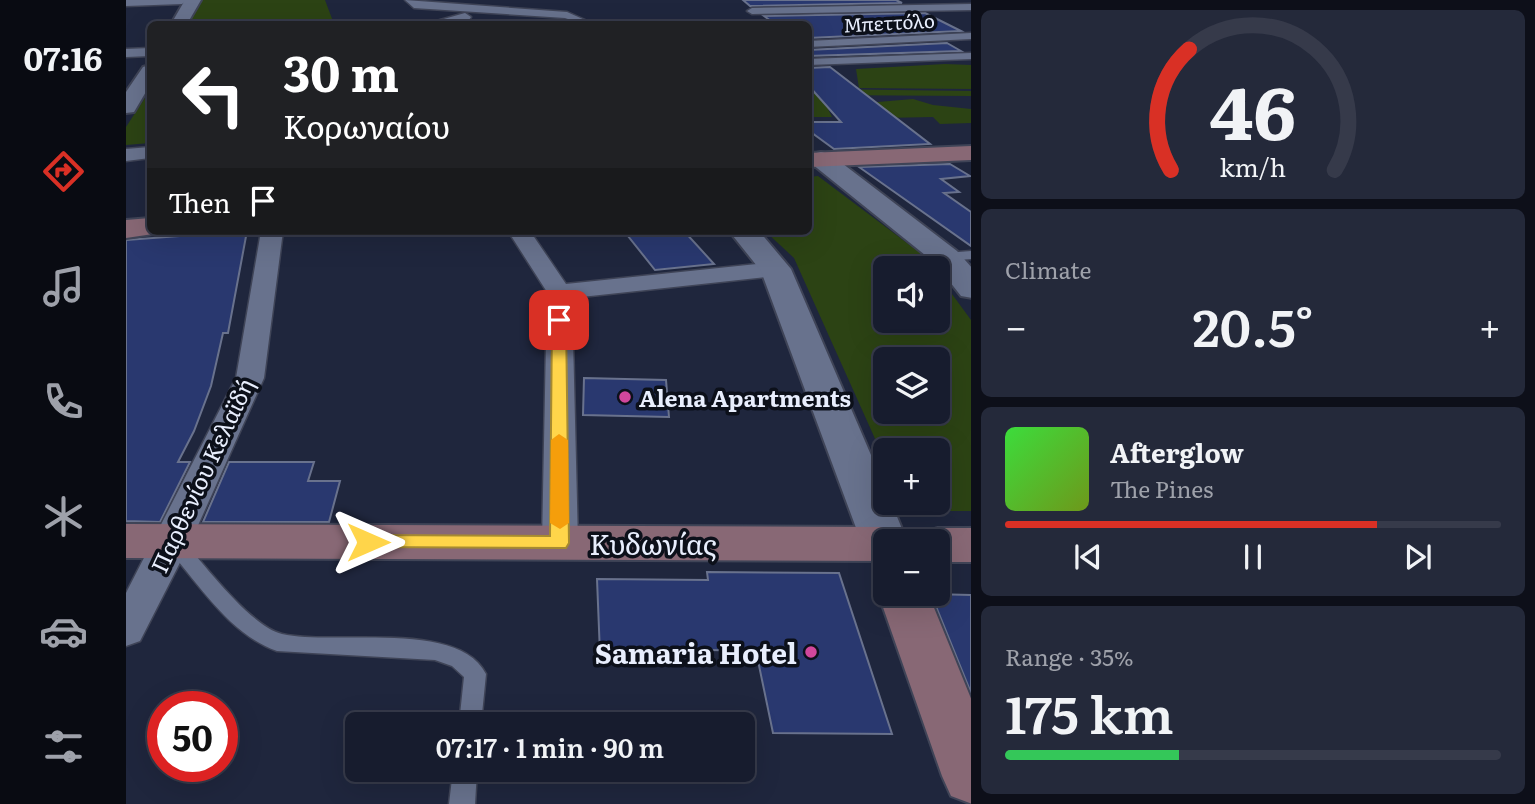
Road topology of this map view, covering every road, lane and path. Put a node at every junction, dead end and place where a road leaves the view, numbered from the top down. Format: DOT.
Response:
graph roads {
  1 [pos="182,0"];
  2 [pos="193,0"];
  3 [pos="410,0"];
  4 [pos="457,0"];
  5 [pos="843,0"];
  6 [pos="888,0"];
  7 [pos="126,2"];
  8 [pos="491,5"];
  9 [pos="752,5"];
  10 [pos="943,5"];
  11 [pos="971,7"];
  12 [pos="450,8"];
  13 [pos="911,10"];
  14 [pos="846,11"];
  15 [pos="547,13"];
  16 [pos="465,17"];
  17 [pos="971,19"];
  18 [pos="181,21"];
  19 [pos="446,21"];
  20 [pos="585,21"];
  21 [pos="863,21"];
  22 [pos="971,36"];
  23 [pos="812,44"];
  24 [pos="147,52"];
  25 [pos="126,53"];
  26 [pos="971,56"];
  27 [pos="812,62"];
  28 [pos="147,76"];
  29 [pos="126,107"];
  30 [pos="147,153"];
  31 [pos="971,153"];
  32 [pos="126,155"];
  33 [pos="815,159"];
  34 [pos="147,227"];
  35 [pos="126,229"];
  36 [pos="271,235"];
  37 [pos="522,235"];
  38 [pos="746,235"];
  39 [pos="959,256"];
  40 [pos="776,269"];
  41 [pos="971,289"];
  42 [pos="559,292"];
  43 [pos="879,529"];
  44 [pos="126,541"];
  45 [pos="173,541"];
  46 [pos="560,543"];
  47 [pos="873,545"];
  48 [pos="950,545"];
  49 [pos="971,545"];
  50 [pos="908,606"];
  51 [pos="126,630"];
  52 [pos="471,712"];
  53 [pos="971,776"];
  54 [pos="465,782"];
  55 [pos="462,804"];
  1 -- 7 [label="street"];
  2 -- 18 [label="street"];
  3 -- 12 [label="street"];
  4 -- 12 [label="street"];
  5 -- 14 [label="street"];
  6 -- 13 [label="street"];
  8 -- 12 [label="street"];
  8 -- 15 [label="street"];
  9 -- 14 [label="street"];
  10 -- 11 [label="street"];
  10 -- 13 [label="street"];
  10 -- 17 [label="street"];
  13 -- 14 [label="street"];
  14 -- 21 [label="street"];
  15 -- 16 [label="street"];
  15 -- 20 [label="street"];
  16 -- 19 [label="street"];
  22 -- 23 [label="street, Μπεττόλο"];
  24 -- 25 [label="street"];
  26 -- 27 [label="street"];
  28 -- 29 [label="street"];
  30 -- 32 [label="street"];
  31 -- 33 [label="main road"];
  33 -- 39 [label="street"];
  34 -- 35 [label="main road"];
  36 -- 45 [label="street, Παρθενίου Κελαϊδή"];
  37 -- 42 [label="street"];
  38 -- 40 [label="street"];
  39 -- 41 [label="street"];
  40 -- 42 [label="street"];
  40 -- 43 [label="street"];
  42 -- 46 [label="street"];
  44 -- 45 [label="main road, Κυδωνίας"];
  45 -- 46 [label="main road, Κυδωνίας"];
  45 -- 51 [label="street, Παρθενίου Κελαϊδή"];
  45 -- 52 [label="lane"];
  46 -- 47 [label="main road, Κυδωνίας"];
  48 -- 49 [label="main road"];
  50 -- 53 [label="main road"];
  54 -- 55 [label="lane"];
}
